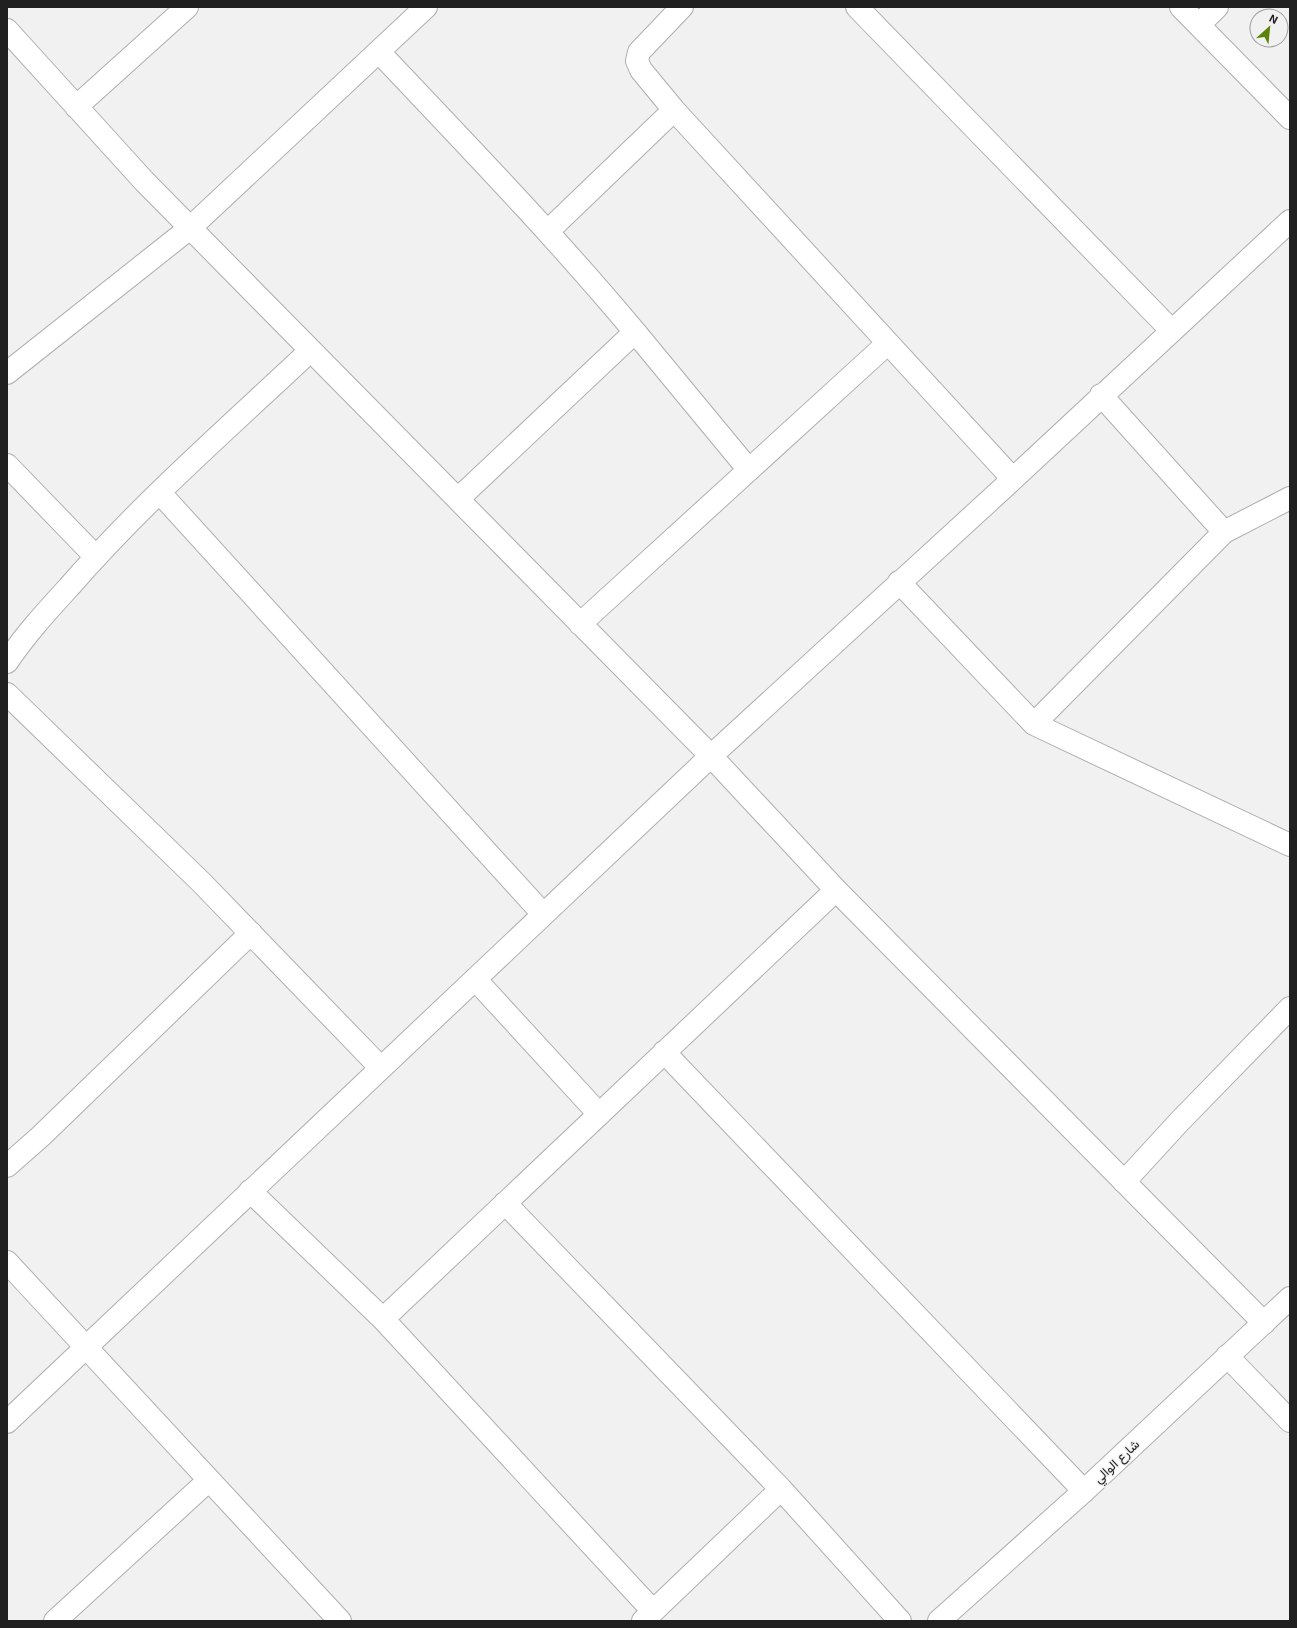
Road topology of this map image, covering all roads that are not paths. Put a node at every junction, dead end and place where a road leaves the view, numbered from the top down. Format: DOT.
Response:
graph roads {
  1 [pos="187,7"];
  2 [pos="426,7"];
  3 [pos="682,7"];
  4 [pos="857,7"];
  5 [pos="1181,7"];
  6 [pos="1217,7"];
  7 [pos="1199,25"];
  8 [pos="7,30"];
  9 [pos="379,52"];
  10 [pos="76,107"];
  11 [pos="674,110"];
  12 [pos="1290,118"];
  13 [pos="1290,221"];
  14 [pos="190,228"];
  15 [pos="548,231"];
  16 [pos="1172,330"];
  17 [pos="635,332"];
  18 [pos="888,343"];
  19 [pos="310,351"];
  20 [pos="7,373"];
  21 [pos="1101,395"];
  22 [pos="7,465"];
  23 [pos="750,470"];
  24 [pos="1013,478"];
  25 [pos="160,493"];
  26 [pos="1290,498"];
  27 [pos="458,499"];
  28 [pos="1224,532"];
  29 [pos="96,556"];
  30 [pos="899,582"];
  31 [pos="580,624"];
  32 [pos="7,662"];
  33 [pos="7,694"];
  34 [pos="1034,724"];
  35 [pos="711,756"];
  36 [pos="1290,845"];
  37 [pos="836,890"];
  38 [pos="543,914"];
  39 [pos="251,933"];
  40 [pos="475,979"];
  41 [pos="1290,1008"];
  42 [pos="664,1052"];
  43 [pos="381,1068"];
  44 [pos="599,1114"];
  45 [pos="7,1166"];
  46 [pos="1124,1182"];
  47 [pos="250,1191"];
  48 [pos="505,1203"];
  49 [pos="7,1262"];
  50 [pos="1290,1298"];
  51 [pos="383,1319"];
  52 [pos="1264,1322"];
  53 [pos="86,1347"];
  54 [pos="1227,1356"];
  55 [pos="1290,1421"];
  56 [pos="7,1422"];
  57 [pos="209,1480"];
  58 [pos="781,1489"];
  59 [pos="1084,1491"];
  60 [pos="648,1616"];
  61 [pos="55,1621"];
  62 [pos="340,1621"];
  63 [pos="900,1621"];
  64 [pos="940,1621"];
  1 -- 10 [label="street"];
  2 -- 9 [label="street"];
  3 -- 11 [label="street"];
  4 -- 16 [label="street"];
  5 -- 7 [label="street"];
  6 -- 7 [label="street"];
  7 -- 12 [label="street"];
  8 -- 10 [label="street"];
  9 -- 14 [label="street"];
  9 -- 15 [label="street"];
  10 -- 14 [label="street"];
  11 -- 15 [label="street"];
  11 -- 18 [label="street"];
  13 -- 16 [label="street"];
  14 -- 19 [label="street"];
  14 -- 20 [label="street"];
  15 -- 17 [label="street"];
  16 -- 21 [label="street"];
  17 -- 23 [label="street"];
  17 -- 27 [label="street"];
  18 -- 23 [label="street"];
  18 -- 24 [label="street"];
  19 -- 25 [label="street"];
  19 -- 27 [label="street"];
  21 -- 24 [label="street"];
  21 -- 28 [label="street"];
  22 -- 29 [label="street"];
  23 -- 31 [label="street"];
  24 -- 30 [label="street"];
  25 -- 29 [label="street"];
  25 -- 38 [label="street"];
  26 -- 28 [label="street"];
  27 -- 31 [label="street"];
  28 -- 34 [label="street"];
  29 -- 32 [label="street"];
  30 -- 34 [label="street"];
  30 -- 35 [label="street"];
  31 -- 35 [label="street"];
  33 -- 39 [label="street"];
  34 -- 36 [label="street"];
  35 -- 37 [label="street"];
  35 -- 38 [label="street"];
  37 -- 42 [label="street"];
  37 -- 46 [label="street"];
  38 -- 40 [label="street"];
  39 -- 43 [label="street"];
  39 -- 45 [label="street"];
  40 -- 43 [label="street"];
  40 -- 44 [label="street"];
  41 -- 46 [label="street"];
  42 -- 44 [label="street"];
  42 -- 59 [label="street"];
  43 -- 47 [label="street"];
  44 -- 48 [label="street"];
  46 -- 52 [label="street"];
  47 -- 51 [label="street"];
  47 -- 53 [label="street"];
  48 -- 51 [label="street"];
  48 -- 58 [label="street"];
  49 -- 53 [label="street"];
  50 -- 52 [label="street, شارع الوالي"];
  51 -- 60 [label="street"];
  52 -- 54 [label="street, شارع الوالي"];
  53 -- 56 [label="street"];
  53 -- 57 [label="street"];
  54 -- 55 [label="street"];
  54 -- 59 [label="street, شارع الوالي"];
  57 -- 61 [label="street"];
  57 -- 62 [label="street"];
  58 -- 60 [label="street"];
  58 -- 63 [label="street"];
  59 -- 64 [label="street, شارع الوالي"];
}
